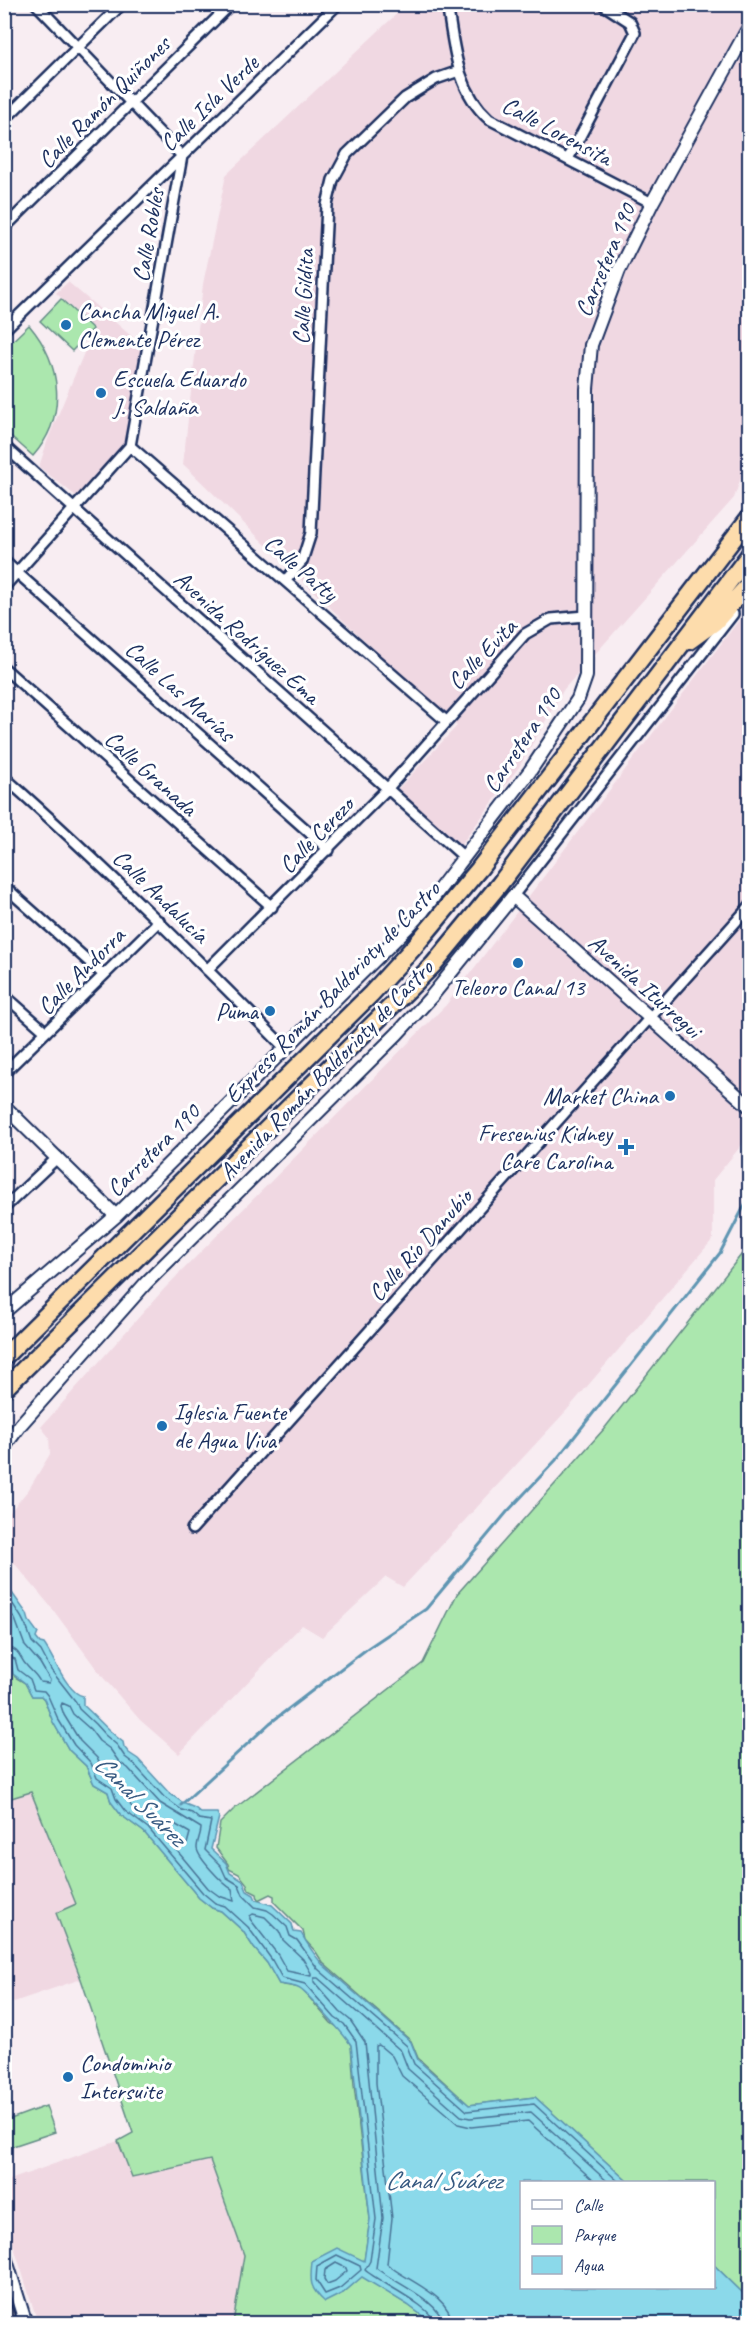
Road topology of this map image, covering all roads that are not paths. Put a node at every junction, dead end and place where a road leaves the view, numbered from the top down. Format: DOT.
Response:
graph roads {
  1 [pos="8,4"];
  2 [pos="36,4"];
  3 [pos="122,4"];
  4 [pos="231,4"];
  5 [pos="338,4"];
  6 [pos="447,4"];
  7 [pos="602,4"];
  8 [pos="4,8"];
  9 [pos="750,25"];
  10 [pos="78,48"];
  11 [pos="459,71"];
  12 [pos="131,102"];
  13 [pos="4,120"];
  14 [pos="182,156"];
  15 [pos="568,159"];
  16 [pos="652,203"];
  17 [pos="4,228"];
  18 [pos="4,330"];
  19 [pos="4,446"];
  20 [pos="130,446"];
  21 [pos="74,508"];
  22 [pos="750,517"];
  23 [pos="750,554"];
  24 [pos="4,561"];
  25 [pos="17,572"];
  26 [pos="286,580"];
  27 [pos="750,584"];
  28 [pos="4,587"];
  29 [pos="750,594"];
  30 [pos="586,616"];
  31 [pos="676,650"];
  32 [pos="4,668"];
  33 [pos="446,721"];
  34 [pos="4,777"];
  35 [pos="387,789"];
  36 [pos="329,850"];
  37 [pos="464,857"];
  38 [pos="4,886"];
  39 [pos="513,896"];
  40 [pos="750,906"];
  41 [pos="272,907"];
  42 [pos="159,921"];
  43 [pos="207,970"];
  44 [pos="104,975"];
  45 [pos="4,995"];
  46 [pos="649,1017"];
  47 [pos="46,1032"];
  48 [pos="285,1048"];
  49 [pos="4,1073"];
  50 [pos="4,1106"];
  51 [pos="750,1107"];
  52 [pos="58,1157"];
  53 [pos="4,1208"];
  54 [pos="116,1216"];
  55 [pos="4,1312"];
  56 [pos="4,1357"];
  57 [pos="4,1389"];
  58 [pos="4,1447"];
  59 [pos="192,1529"];
  60 [pos="4,2254"];
  61 [pos="4,2312"];
  62 [pos="8,2324"];
  63 [pos="26,2324"];
  1 -- 8 [label="street"];
  2 -- 10 [label="street"];
  3 -- 10 [label="street"];
  4 -- 12 [label="street, Calle Ramón Quiñones"];
  5 -- 14 [label="street, Calle Isla Verde"];
  6 -- 11 [label="street, Calle Lorensita"];
  7 -- 15 [label="street"];
  9 -- 16 [label="street, Carretera 190"];
  10 -- 12 [label="street"];
  10 -- 13 [label="street"];
  11 -- 15 [label="street, Calle Lorensita"];
  11 -- 26 [label="street, Calle Gildita"];
  12 -- 14 [label="street"];
  12 -- 17 [label="street, Calle Ramón Quiñones"];
  14 -- 18 [label="street, Calle Isla Verde"];
  14 -- 20 [label="street, Calle Robles"];
  15 -- 16 [label="street, Calle Lorensita"];
  16 -- 30 [label="street, Carretera 190"];
  19 -- 21 [label="street, Avenida Rodríguez Ema"];
  20 -- 21 [label="street"];
  20 -- 26 [label="street, Calle Patty"];
  21 -- 25 [label="street"];
  21 -- 35 [label="street, Avenida Rodríguez Ema"];
  22 -- 56 [label="highway, Expreso Román Baldorioty de Castro"];
  23 -- 31 [label="highway, Expreso Román Baldorioty de Castro"];
  24 -- 25 [label="street, Calle Las Marías"];
  25 -- 28 [label="street"];
  25 -- 36 [label="street, Calle Las Marías"];
  26 -- 33 [label="street, Calle Patty"];
  27 -- 31 [label="highway"];
  29 -- 39 [label="street, Avenida Román Baldorioty de Castro"];
  30 -- 33 [label="street, Calle Evita"];
  30 -- 37 [label="street, Carretera 190"];
  31 -- 57 [label="highway, Expreso Román Baldorioty de Castro"];
  32 -- 41 [label="street, Calle Granada"];
  33 -- 35 [label="street, Calle Cerezo"];
  34 -- 42 [label="street, Calle Andalucía"];
  35 -- 36 [label="street, Calle Cerezo"];
  35 -- 37 [label="street, Avenida Rodríguez Ema"];
  36 -- 41 [label="street, Calle Cerezo"];
  37 -- 48 [label="street, Carretera 190"];
  38 -- 44 [label="street"];
  39 -- 46 [label="street, Avenida Iturregui"];
  39 -- 58 [label="street, Avenida Román Baldorioty de Castro"];
  40 -- 46 [label="street, Calle Río Danubio"];
  41 -- 43 [label="street, Calle Cerezo"];
  42 -- 43 [label="street, Calle Andalucía"];
  42 -- 44 [label="street, Calle Andorra"];
  43 -- 48 [label="street, Calle Andalucía"];
  44 -- 47 [label="street, Calle Andorra"];
  45 -- 47 [label="street"];
  46 -- 51 [label="street, Avenida Iturregui"];
  46 -- 59 [label="street, Calle Río Danubio"];
  47 -- 49 [label="street, Calle Andorra"];
  48 -- 54 [label="street, Carretera 190"];
  50 -- 52 [label="street"];
  52 -- 53 [label="street"];
  52 -- 54 [label="street"];
  54 -- 55 [label="street, Carretera 190"];
  60 -- 63 [label="street"];
  61 -- 62 [label="highway"];
}
